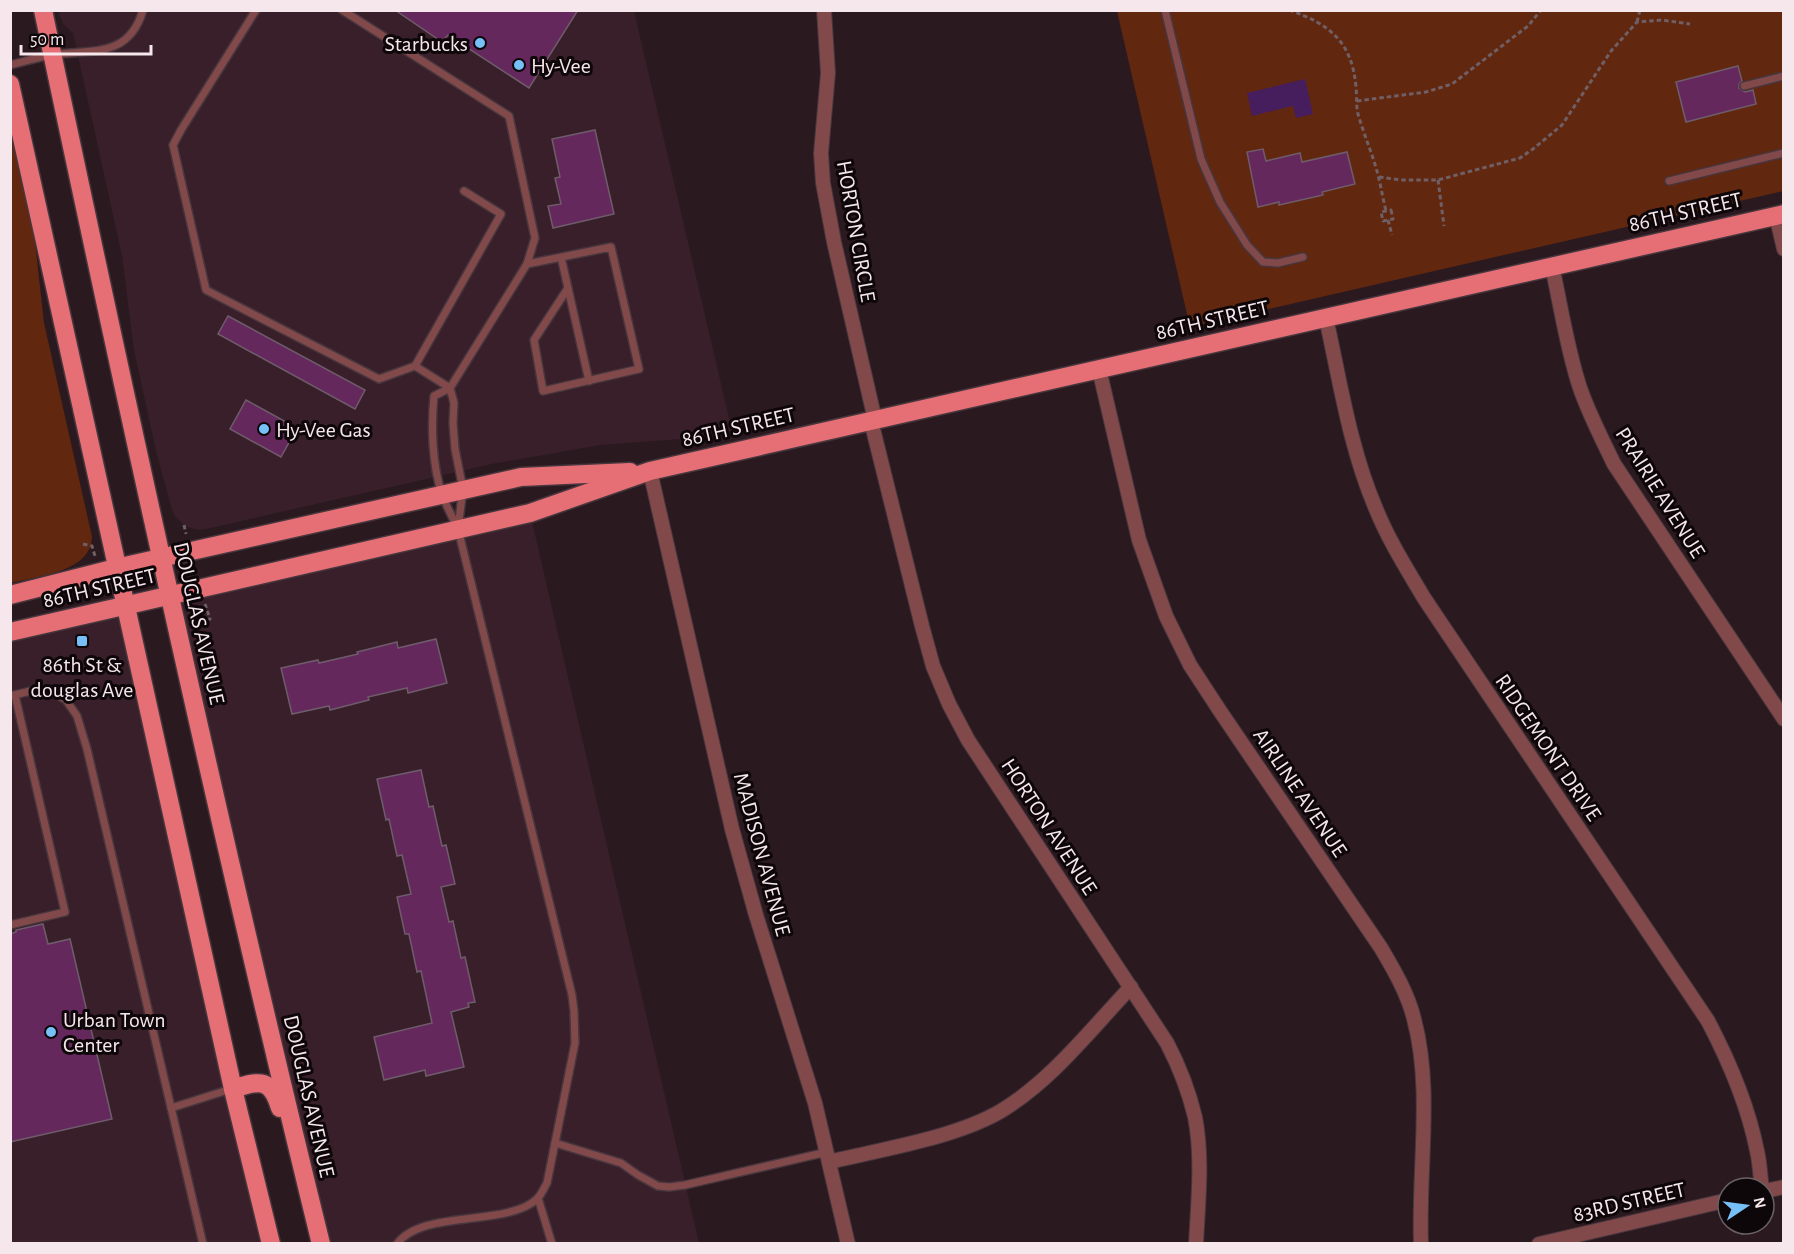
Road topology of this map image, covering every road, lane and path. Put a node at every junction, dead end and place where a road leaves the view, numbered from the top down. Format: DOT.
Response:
graph roads {
  1 [pos="42,10"];
  2 [pos="143,10"];
  3 [pos="256,10"];
  4 [pos="342,10"];
  5 [pos="825,10"];
  6 [pos="1165,10"];
  7 [pos="1289,10"];
  8 [pos="1541,10"];
  9 [pos="1640,10"];
  10 [pos="1637,22"];
  11 [pos="1690,24"];
  12 [pos="52,55"];
  13 [pos="10,65"];
  14 [pos="1784,76"];
  15 [pos="10,84"];
  16 [pos="1744,86"];
  17 [pos="1357,101"];
  18 [pos="1784,153"];
  19 [pos="1378,177"];
  20 [pos="1438,180"];
  21 [pos="1669,181"];
  22 [pos="464,190"];
  23 [pos="1780,215"];
  24 [pos="1444,226"];
  25 [pos="1392,235"];
  26 [pos="1784,249"];
  27 [pos="561,257"];
  28 [pos="1303,257"];
  29 [pos="527,264"];
  30 [pos="1552,266"];
  31 [pos="568,288"];
  32 [pos="1326,318"];
  33 [pos="415,366"];
  34 [pos="1099,369"];
  35 [pos="589,381"];
  36 [pos="450,388"];
  37 [pos="873,420"];
  38 [pos="650,471"];
  39 [pos="463,489"];
  40 [pos="442,493"];
  41 [pos="458,529"];
  42 [pos="83,544"];
  43 [pos="92,546"];
  44 [pos="160,558"];
  45 [pos="116,568"];
  46 [pos="10,595"];
  47 [pos="168,595"];
  48 [pos="125,605"];
  49 [pos="10,632"];
  50 [pos="13,695"];
  51 [pos="1784,719"];
  52 [pos="10,925"];
  53 [pos="1131,987"];
  54 [pos="233,1089"];
  55 [pos="171,1108"];
  56 [pos="555,1143"];
  57 [pos="828,1157"];
  58 [pos="1761,1176"];
  59 [pos="309,1194"];
  60 [pos="538,1198"];
  61 [pos="1716,1203"];
  62 [pos="203,1244"];
  63 [pos="271,1244"];
  64 [pos="321,1244"];
  65 [pos="397,1244"];
  66 [pos="552,1244"];
  67 [pos="848,1244"];
  68 [pos="1196,1244"];
  69 [pos="1421,1244"];
  70 [pos="1539,1244"];
  1 -- 12 [label="main road, DOUGLAS AVENUE"];
  2 -- 12 [label="lane"];
  3 -- 33 [label="lane"];
  4 -- 29 [label="lane"];
  5 -- 37 [label="street, HORTON CIRCLE"];
  6 -- 28 [label="lane"];
  7 -- 17 [label="path"];
  8 -- 17 [label="path"];
  9 -- 10 [label="path"];
  10 -- 11 [label="path"];
  10 -- 20 [label="path"];
  12 -- 13 [label="lane"];
  12 -- 44 [label="main road, DOUGLAS AVENUE"];
  14 -- 16 [label="lane"];
  15 -- 45 [label="main road"];
  17 -- 19 [label="path"];
  18 -- 21 [label="lane"];
  19 -- 20 [label="path"];
  19 -- 25 [label="path"];
  20 -- 24 [label="path"];
  22 -- 33 [label="lane"];
  23 -- 26 [label="street"];
  23 -- 30 [label="main road, 86TH STREET"];
  27 -- 29 [label="lane"];
  27 -- 31 [label="lane"];
  27 -- 35 [label="lane"];
  29 -- 36 [label="lane"];
  30 -- 32 [label="main road, 86TH STREET"];
  30 -- 51 [label="street, PRAIRIE AVENUE"];
  31 -- 35 [label="lane"];
  31 -- 35 [label="lane"];
  32 -- 34 [label="main road, 86TH STREET"];
  32 -- 58 [label="street, RIDGEMONT DRIVE"];
  33 -- 36 [label="lane"];
  34 -- 37 [label="main road, 86TH STREET"];
  34 -- 69 [label="street, AIRLINE AVENUE"];
  36 -- 39 [label="lane"];
  36 -- 40 [label="lane"];
  37 -- 38 [label="main road, 86TH STREET"];
  37 -- 53 [label="street, HORTON AVENUE"];
  38 -- 39 [label="main road, 86TH STREET"];
  38 -- 41 [label="main road, 86TH STREET"];
  38 -- 57 [label="street, MADISON AVENUE"];
  39 -- 40 [label="main road, 86TH STREET"];
  39 -- 41 [label="lane"];
  40 -- 41 [label="lane"];
  40 -- 44 [label="main road, 86TH STREET"];
  41 -- 47 [label="main road, 86TH STREET"];
  41 -- 56 [label="lane"];
  42 -- 43 [label="path"];
  44 -- 45 [label="main road, 86TH STREET"];
  44 -- 47 [label="main road, DOUGLAS AVENUE"];
  45 -- 46 [label="main road, 86TH STREET"];
  45 -- 48 [label="main road"];
  47 -- 48 [label="main road, 86TH STREET"];
  47 -- 59 [label="main road, DOUGLAS AVENUE"];
  48 -- 49 [label="main road, 86TH STREET"];
  48 -- 54 [label="main road"];
  50 -- 52 [label="lane"];
  50 -- 55 [label="lane"];
  53 -- 57 [label="street"];
  53 -- 68 [label="street, HORTON AVENUE"];
  54 -- 55 [label="lane"];
  54 -- 59 [label="main road"];
  54 -- 63 [label="main road"];
  55 -- 62 [label="lane"];
  56 -- 57 [label="lane"];
  56 -- 60 [label="lane"];
  57 -- 67 [label="street, MADISON AVENUE"];
  59 -- 64 [label="main road, DOUGLAS AVENUE"];
  60 -- 65 [label="lane"];
  60 -- 66 [label="lane"];
  61 -- 70 [label="street, 83RD STREET"];
}
